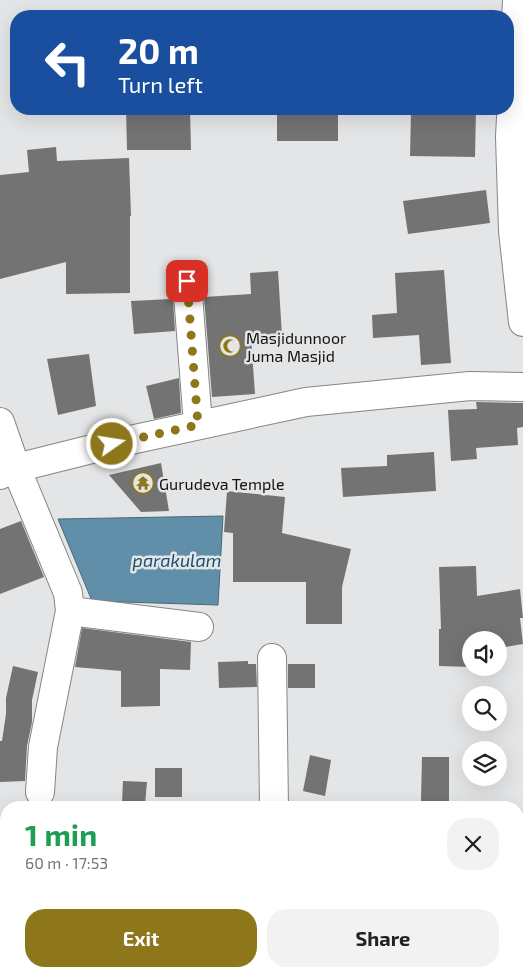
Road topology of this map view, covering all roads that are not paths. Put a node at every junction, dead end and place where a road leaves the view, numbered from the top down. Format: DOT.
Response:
graph roads {
  1 [pos="517,0"];
  2 [pos="514,59"];
  3 [pos="511,115"];
  4 [pos="187,281"];
  5 [pos="523,322"];
  6 [pos="523,387"];
  7 [pos="0,422"];
  8 [pos="198,425"];
  9 [pos="8,472"];
  10 [pos="70,611"];
  11 [pos="199,627"];
  12 [pos="272,658"];
  13 [pos="40,792"];
  14 [pos="274,801"];
  1 -- 2 [label="street"];
  3 -- 5 [label="street"];
  4 -- 8 [label="street"];
  6 -- 8 [label="street"];
  7 -- 9 [label="street"];
  8 -- 9 [label="street"];
  9 -- 10 [label="street"];
  10 -- 11 [label="street"];
  10 -- 13 [label="street"];
  12 -- 14 [label="street"];
}
